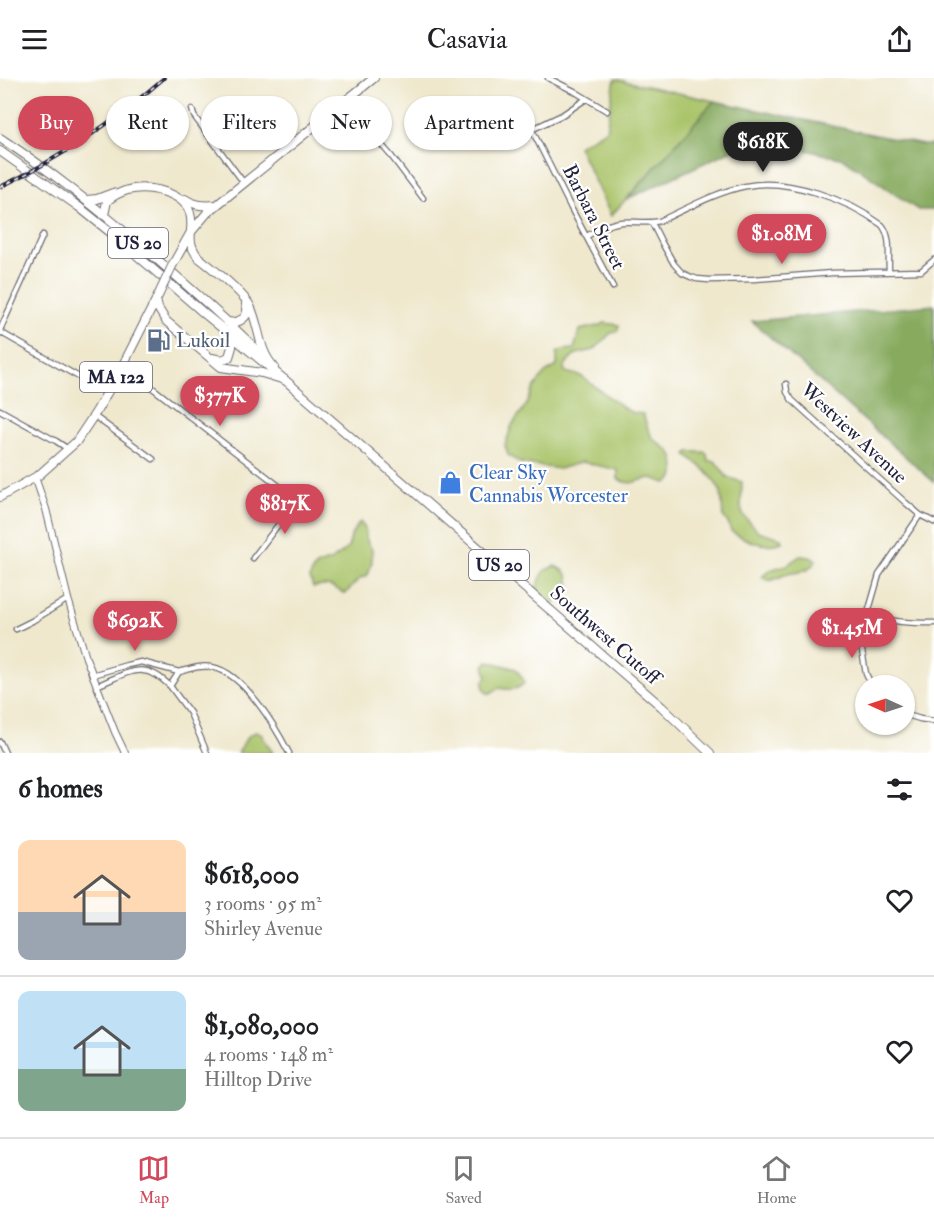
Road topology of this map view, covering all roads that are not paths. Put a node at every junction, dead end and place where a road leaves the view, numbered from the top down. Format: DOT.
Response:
graph roads {
  1 [pos="374,78"];
  2 [pos="548,78"];
  3 [pos="352,96"];
  4 [pos="586,99"];
  5 [pos="192,109"];
  6 [pos="607,111"];
  7 [pos="535,128"];
  8 [pos="310,130"];
  9 [pos="535,135"];
  10 [pos="0,138"];
  11 [pos="386,150"];
  12 [pos="0,151"];
  13 [pos="244,183"];
  14 [pos="423,198"];
  15 [pos="86,200"];
  16 [pos="216,206"];
  17 [pos="104,215"];
  18 [pos="652,223"];
  19 [pos="191,232"];
  20 [pos="43,235"];
  21 [pos="587,236"];
  22 [pos="177,255"];
  23 [pos="934,260"];
  24 [pos="889,271"];
  25 [pos="613,287"];
  26 [pos="157,297"];
  27 [pos="166,321"];
  28 [pos="227,322"];
  29 [pos="145,323"];
  30 [pos="0,331"];
  31 [pos="232,337"];
  32 [pos="210,358"];
  33 [pos="266,359"];
  34 [pos="123,365"];
  35 [pos="274,368"];
  36 [pos="285,380"];
  37 [pos="786,384"];
  38 [pos="107,393"];
  39 [pos="1,411"];
  40 [pos="94,416"];
  41 [pos="68,449"];
  42 [pos="153,459"];
  43 [pos="35,477"];
  44 [pos="0,497"];
  45 [pos="920,514"];
  46 [pos="934,522"];
  47 [pos="253,558"];
  48 [pos="68,599"];
  49 [pos="868,613"];
  50 [pos="934,623"];
  51 [pos="16,628"];
  52 [pos="179,672"];
  53 [pos="92,675"];
  54 [pos="866,675"];
  55 [pos="96,686"];
  56 [pos="170,686"];
  57 [pos="915,717"];
  58 [pos="934,721"];
  59 [pos="0,742"];
  60 [pos="4,753"];
  61 [pos="125,753"];
  62 [pos="207,753"];
  63 [pos="289,753"];
  64 [pos="710,753"];
  1 -- 3 [label="highway, MA 122"];
  2 -- 4 [label="street"];
  4 -- 6 [label="street"];
  4 -- 7 [label="street"];
  5 -- 13 [label="street"];
  8 -- 13 [label="highway, MA 122"];
  9 -- 21 [label="street, Barbara Street"];
  10 -- 15 [label="main road, Southwest Cutoff / US 20"];
  11 -- 14 [label="street"];
  12 -- 31 [label="main road, Southwest Cutoff / US 20"];
  13 -- 16 [label="highway, MA 122"];
  15 -- 16 [label="highway"];
  15 -- 17 [label="main road, Southwest Cutoff / US 20"];
  16 -- 19 [label="highway, MA 122"];
  17 -- 19 [label="highway"];
  17 -- 28 [label="main road, Southwest Cutoff / US 20"];
  18 -- 21 [label="street"];
  18 -- 24 [label="street"];
  18 -- 24 [label="street"];
  19 -- 22 [label="highway, MA 122"];
  19 -- 33 [label="highway"];
  20 -- 30 [label="street"];
  21 -- 25 [label="street, Barbara Street"];
  22 -- 26 [label="highway, MA 122, bridge"];
  22 -- 28 [label="highway"];
  23 -- 24 [label="street"];
  26 -- 27 [label="highway"];
  26 -- 29 [label="highway, MA 122"];
  27 -- 29 [label="highway"];
  27 -- 32 [label="highway"];
  28 -- 33 [label="main road, Southwest Cutoff / US 20"];
  29 -- 34 [label="highway, MA 122"];
  30 -- 38 [label="street"];
  31 -- 32 [label="highway"];
  31 -- 36 [label="main road, Southwest Cutoff / US 20"];
  32 -- 36 [label="highway"];
  33 -- 35 [label="highway, Southwest Cutoff / US 20"];
  34 -- 38 [label="highway, MA 122"];
  34 -- 47 [label="street"];
  35 -- 36 [label="main road, Southwest Cutoff / US 20"];
  36 -- 64 [label="main road, Southwest Cutoff / US 20"];
  37 -- 45 [label="street, Westview Avenue"];
  38 -- 40 [label="highway, MA 122"];
  39 -- 41 [label="street"];
  40 -- 41 [label="highway, MA 122"];
  40 -- 42 [label="street"];
  41 -- 43 [label="highway, MA 122"];
  43 -- 44 [label="highway, MA 122"];
  43 -- 48 [label="street"];
  45 -- 46 [label="street, Westview Avenue"];
  45 -- 49 [label="street"];
  48 -- 51 [label="street"];
  48 -- 53 [label="street"];
  49 -- 50 [label="street"];
  49 -- 54 [label="street"];
  52 -- 53 [label="street"];
  52 -- 56 [label="street"];
  52 -- 63 [label="street"];
  53 -- 55 [label="street"];
  55 -- 56 [label="street"];
  55 -- 61 [label="street"];
  56 -- 62 [label="street"];
  57 -- 58 [label="street"];
  59 -- 60 [label="street"];
}
